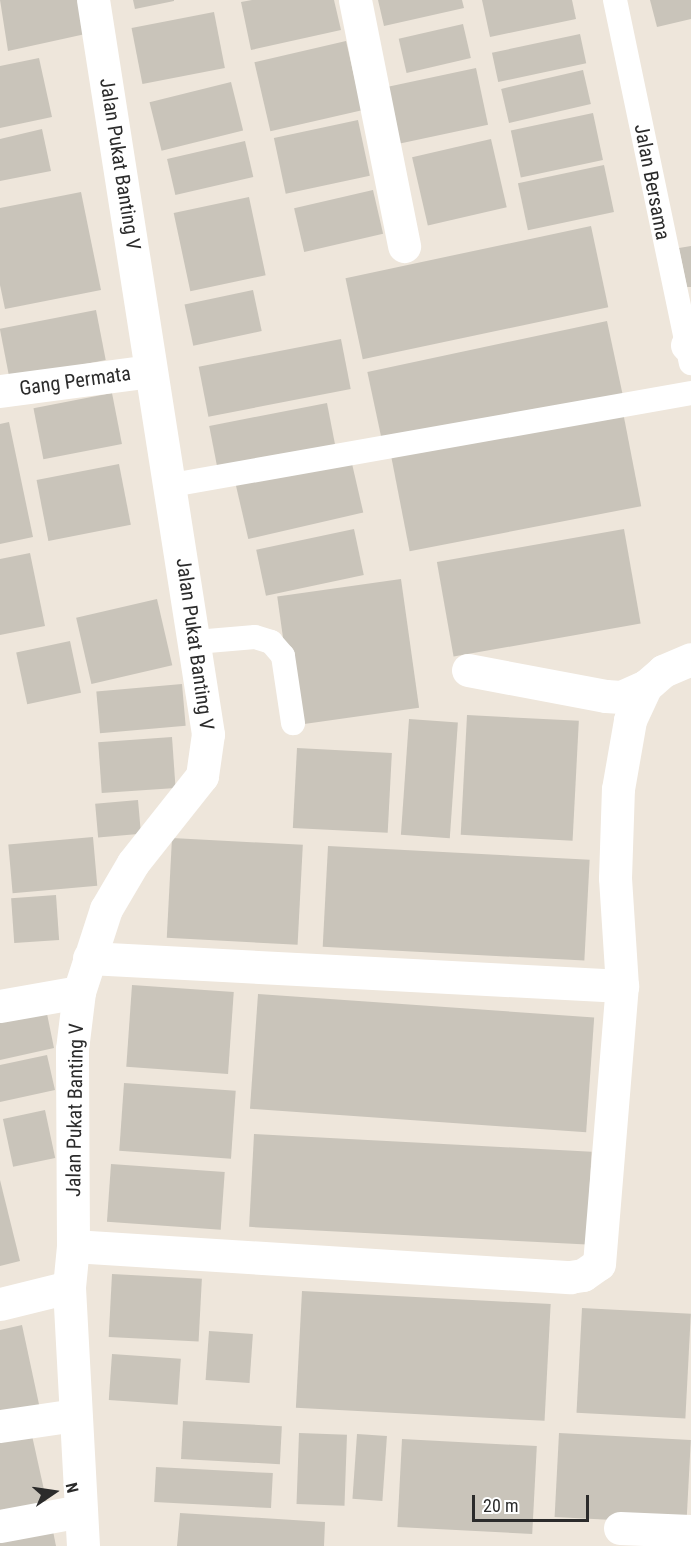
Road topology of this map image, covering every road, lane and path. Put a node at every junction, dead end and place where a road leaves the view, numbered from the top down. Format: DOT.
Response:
graph roads {
  1 [pos="93,0"];
  2 [pos="355,0"];
  3 [pos="615,0"];
  4 [pos="404,246"];
  5 [pos="690,351"];
  6 [pos="150,371"];
  7 [pos="0,391"];
  8 [pos="691,393"];
  9 [pos="172,485"];
  10 [pos="196,642"];
  11 [pos="691,659"];
  12 [pos="468,670"];
  13 [pos="646,686"];
  14 [pos="293,723"];
  15 [pos="89,958"];
  16 [pos="622,986"];
  17 [pos="79,992"];
  18 [pos="0,1006"];
  19 [pos="73,1246"];
  20 [pos="69,1287"];
  21 [pos="0,1304"];
  22 [pos="75,1415"];
  23 [pos="0,1426"];
  24 [pos="81,1511"];
  25 [pos="0,1526"];
  26 [pos="620,1527"];
  27 [pos="691,1531"];
  28 [pos="83,1546"];
  1 -- 6 [label="street, Jalan Pukat Banting V"];
  2 -- 4 [label="street"];
  3 -- 5 [label="lane, Jalan Bersama"];
  6 -- 7 [label="street, Gang Permata"];
  6 -- 9 [label="street, Jalan Pukat Banting V"];
  8 -- 9 [label="lane"];
  9 -- 10 [label="street, Jalan Pukat Banting V"];
  10 -- 14 [label="lane"];
  10 -- 15 [label="street, Jalan Pukat Banting V"];
  11 -- 13 [label="street"];
  12 -- 13 [label="street"];
  13 -- 16 [label="street"];
  15 -- 16 [label="street"];
  15 -- 17 [label="street, Jalan Pukat Banting V"];
  16 -- 19 [label="street"];
  17 -- 18 [label="street"];
  17 -- 19 [label="street, Jalan Pukat Banting V"];
  19 -- 20 [label="street, Jalan Pukat Banting V"];
  20 -- 21 [label="street"];
  20 -- 22 [label="street, Jalan Pukat Banting V"];
  22 -- 23 [label="street"];
  22 -- 24 [label="street, Jalan Pukat Banting V"];
  24 -- 25 [label="street"];
  24 -- 28 [label="street, Jalan Pukat Banting V"];
  26 -- 27 [label="street"];
}
